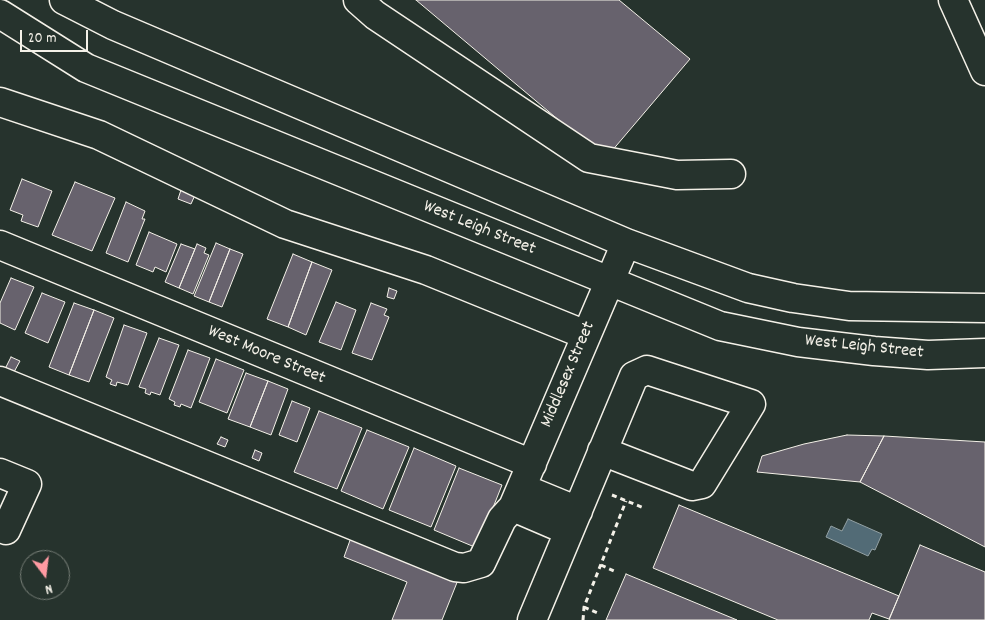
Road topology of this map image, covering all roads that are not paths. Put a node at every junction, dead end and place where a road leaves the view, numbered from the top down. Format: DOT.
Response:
graph roads {
  1 [pos="64,0"];
  2 [pos="358,0"];
  3 [pos="953,0"];
  4 [pos="0,14"];
  5 [pos="985,71"];
  6 [pos="0,102"];
  7 [pos="731,174"];
  8 [pos="626,243"];
  9 [pos="0,245"];
  10 [pos="609,282"];
  11 [pos="985,308"];
  12 [pos="586,335"];
  13 [pos="985,353"];
  14 [pos="0,381"];
  15 [pos="602,452"];
  16 [pos="0,473"];
  17 [pos="522,486"];
  18 [pos="573,521"];
  19 [pos="0,527"];
  20 [pos="532,620"];
  1 -- 8 [label="street"];
  2 -- 7 [label="street"];
  3 -- 5 [label="street"];
  4 -- 10 [label="street, West Leigh Street"];
  6 -- 12 [label="street"];
  8 -- 10 [label="street, Middlesex Street"];
  8 -- 11 [label="street"];
  9 -- 17 [label="street, West Moore Street"];
  10 -- 12 [label="street, Middlesex Street"];
  10 -- 13 [label="street, West Leigh Street"];
  12 -- 17 [label="street, Middlesex Street"];
  14 -- 17 [label="street, Middlesex Street"];
  15 -- 15 [label="street"];
  15 -- 18 [label="street"];
  16 -- 19 [label="street"];
  17 -- 18 [label="street, West Moore Street"];
  18 -- 20 [label="street"];
}
